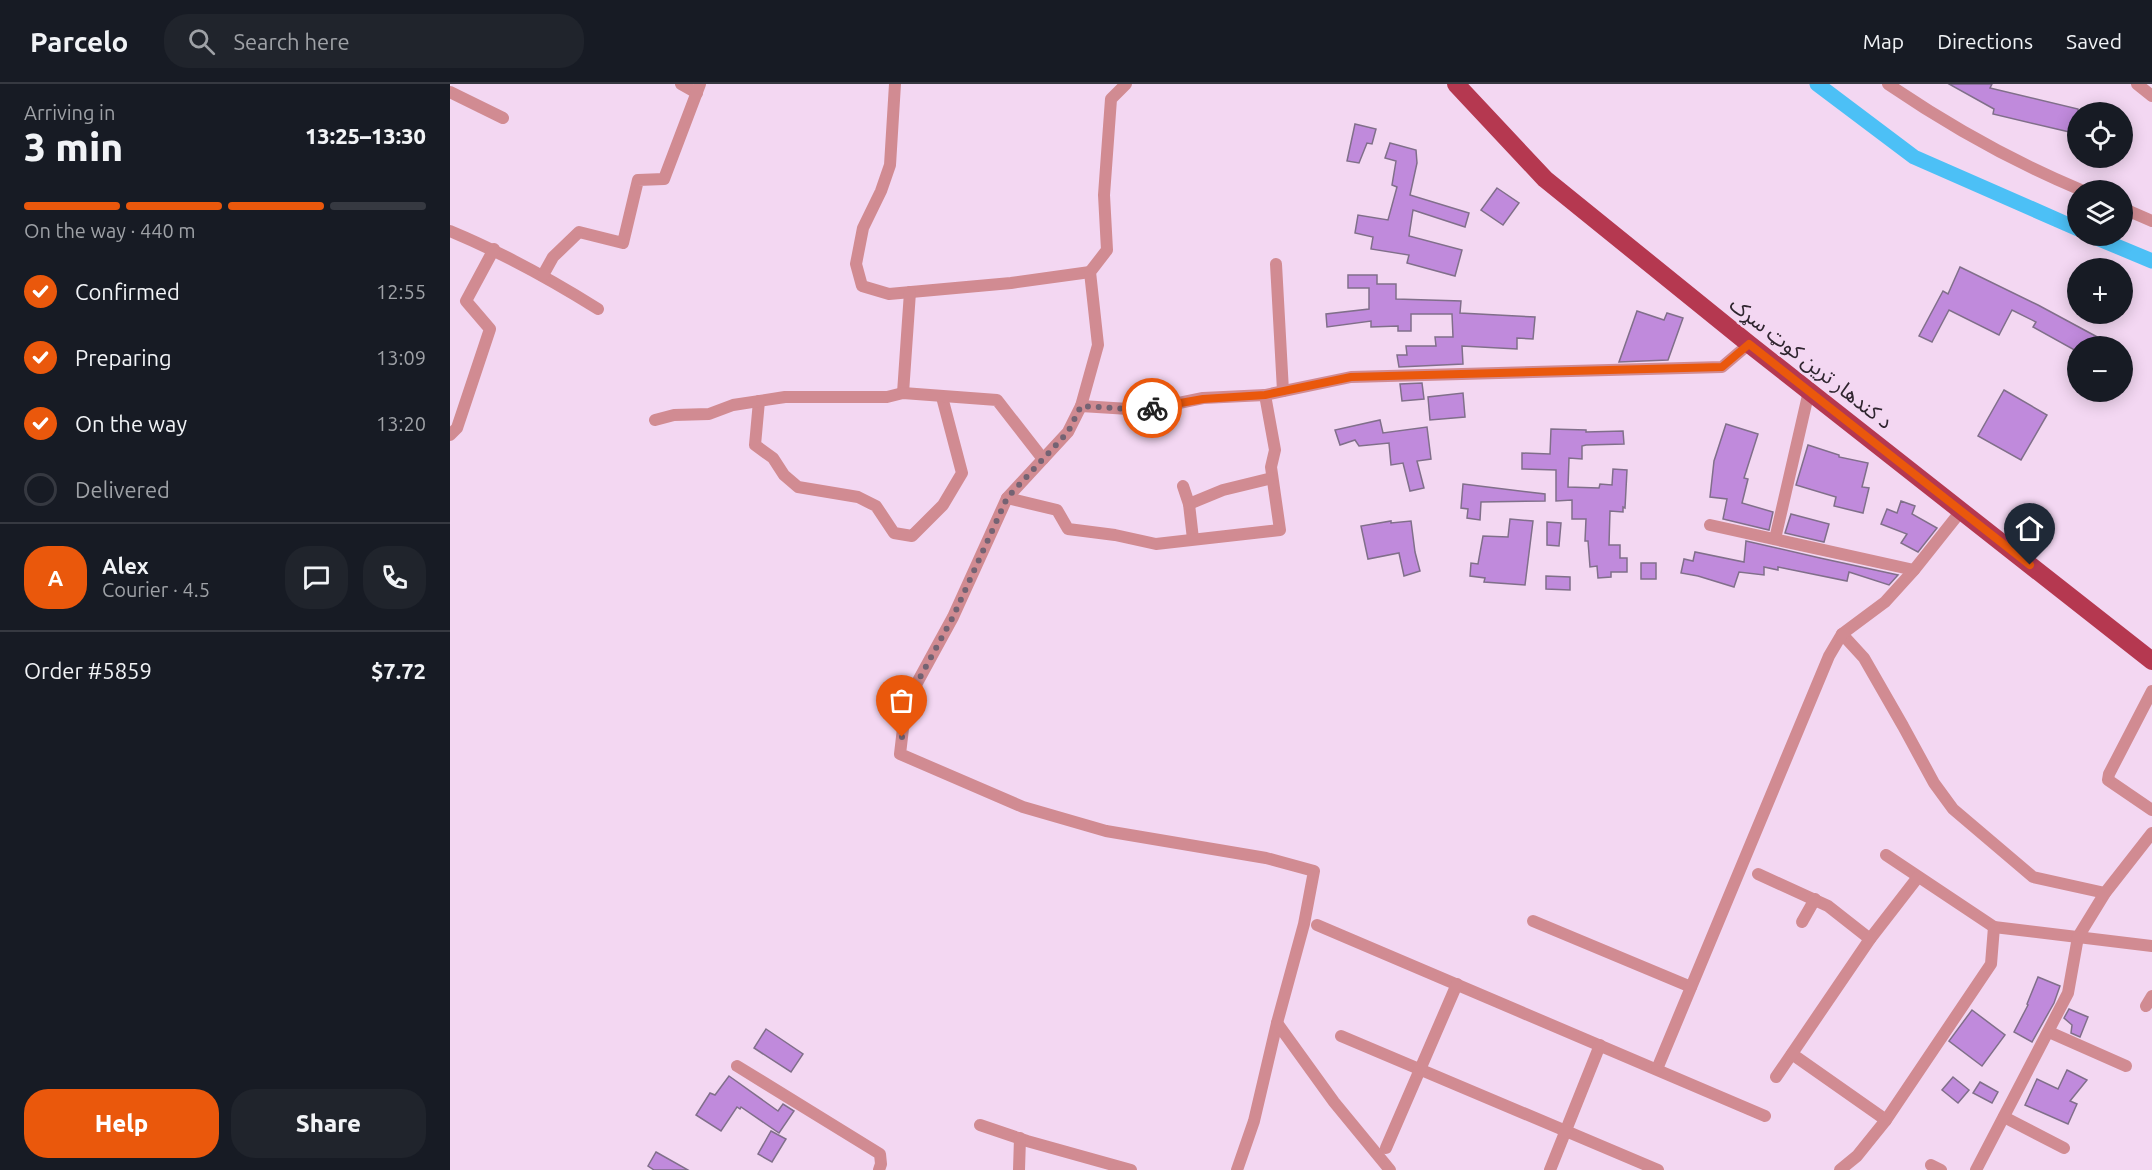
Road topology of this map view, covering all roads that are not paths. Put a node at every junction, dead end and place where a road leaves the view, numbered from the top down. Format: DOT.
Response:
graph roads {
  1 [pos="452,84"];
  2 [pos="681,84"];
  3 [pos="895,84"];
  4 [pos="1126,84"];
  5 [pos="1456,84"];
  6 [pos="1888,84"];
  7 [pos="2137,84"];
  8 [pos="698,89"];
  9 [pos="450,90"];
  10 [pos="2152,96"];
  11 [pos="503,118"];
  12 [pos="2067,184"];
  13 [pos="2133,213"];
  14 [pos="2152,221"];
  15 [pos="450,231"];
  16 [pos="494,249"];
  17 [pos="1276,264"];
  18 [pos="1090,272"];
  19 [pos="543,275"];
  20 [pos="910,292"];
  21 [pos="598,309"];
  22 [pos="1749,344"];
  23 [pos="1283,391"];
  24 [pos="1809,391"];
  25 [pos="903,393"];
  26 [pos="1265,395"];
  27 [pos="942,397"];
  28 [pos="759,401"];
  29 [pos="1081,406"];
  30 [pos="655,420"];
  31 [pos="450,435"];
  32 [pos="1043,459"];
  33 [pos="1272,477"];
  34 [pos="1183,486"];
  35 [pos="1007,498"];
  36 [pos="1189,504"];
  37 [pos="1961,511"];
  38 [pos="1710,525"];
  39 [pos="1193,539"];
  40 [pos="1775,539"];
  41 [pos="1914,570"];
  42 [pos="1842,634"];
  43 [pos="2152,661"];
  44 [pos="2152,691"];
  45 [pos="2152,810"];
  46 [pos="2152,833"];
  47 [pos="1886,855"];
  48 [pos="1758,874"];
  49 [pos="1918,877"];
  50 [pos="2105,893"];
  51 [pos="1815,899"];
  52 [pos="1533,921"];
  53 [pos="1802,922"];
  54 [pos="1317,925"];
  55 [pos="1994,927"];
  56 [pos="2079,937"];
  57 [pos="1870,939"];
  58 [pos="2152,946"];
  59 [pos="1456,984"];
  60 [pos="1691,987"];
  61 [pos="1277,1023"];
  62 [pos="2049,1032"];
  63 [pos="1341,1036"];
  64 [pos="1600,1045"];
  65 [pos="1792,1054"];
  66 [pos="737,1066"];
  67 [pos="2126,1066"];
  68 [pos="1420,1069"];
  69 [pos="1657,1069"];
  70 [pos="1776,1077"];
  71 [pos="1765,1116"];
  72 [pos="2004,1117"];
  73 [pos="1886,1120"];
  74 [pos="980,1125"];
  75 [pos="1566,1131"];
  76 [pos="1020,1138"];
  77 [pos="1386,1148"];
  78 [pos="2064,1148"];
  79 [pos="879,1170"];
  80 [pos="1019,1170"];
  81 [pos="1131,1170"];
  82 [pos="1237,1170"];
  83 [pos="1390,1170"];
  84 [pos="1550,1170"];
  85 [pos="1658,1170"];
  86 [pos="1840,1170"];
  87 [pos="1976,1170"];
  1 -- 9 [label="street"];
  2 -- 8 [label="street"];
  3 -- 20 [label="street"];
  4 -- 18 [label="street"];
  5 -- 22 [label="main road, د کندهار ترين کوټ سړک"];
  6 -- 12 [label="street"];
  7 -- 10 [label="street"];
  8 -- 19 [label="street"];
  9 -- 11 [label="street"];
  13 -- 14 [label="street"];
  15 -- 16 [label="street"];
  16 -- 19 [label="street"];
  16 -- 31 [label="street"];
  17 -- 23 [label="street"];
  18 -- 20 [label="street"];
  18 -- 29 [label="street"];
  19 -- 21 [label="street"];
  20 -- 25 [label="street"];
  22 -- 23 [label="street"];
  22 -- 24 [label="main road, د کندهار ترين کوټ سړک"];
  23 -- 26 [label="street"];
  24 -- 37 [label="main road, د کندهار ترين کوټ سړک"];
  24 -- 40 [label="street"];
  25 -- 27 [label="street"];
  25 -- 28 [label="street"];
  26 -- 29 [label="street"];
  26 -- 33 [label="street"];
  27 -- 28 [label="street"];
  27 -- 32 [label="street"];
  28 -- 30 [label="street"];
  29 -- 32 [label="street"];
  32 -- 35 [label="street"];
  33 -- 36 [label="street"];
  33 -- 39 [label="street"];
  34 -- 36 [label="street"];
  35 -- 39 [label="street"];
  35 -- 61 [label="street"];
  36 -- 39 [label="street"];
  37 -- 41 [label="street"];
  37 -- 43 [label="main road, د کندهار ترين کوټ سړک"];
  38 -- 40 [label="street"];
  40 -- 41 [label="street"];
  41 -- 42 [label="street"];
  42 -- 50 [label="street"];
  42 -- 60 [label="street"];
  44 -- 45 [label="street"];
  46 -- 50 [label="street"];
  47 -- 49 [label="street"];
  48 -- 51 [label="street"];
  49 -- 55 [label="street"];
  49 -- 57 [label="street"];
  50 -- 56 [label="street"];
  51 -- 53 [label="street"];
  51 -- 57 [label="street"];
  52 -- 60 [label="street"];
  54 -- 59 [label="street"];
  55 -- 56 [label="street"];
  55 -- 73 [label="street"];
  56 -- 58 [label="street"];
  56 -- 62 [label="street"];
  57 -- 65 [label="street"];
  59 -- 64 [label="street"];
  59 -- 68 [label="street"];
  60 -- 69 [label="street"];
  61 -- 82 [label="street"];
  61 -- 83 [label="street"];
  62 -- 67 [label="street"];
  62 -- 72 [label="street"];
  63 -- 68 [label="street"];
  64 -- 69 [label="street"];
  64 -- 75 [label="street"];
  65 -- 70 [label="street"];
  65 -- 73 [label="street"];
  66 -- 79 [label="street"];
  68 -- 75 [label="street"];
  68 -- 77 [label="street"];
  69 -- 71 [label="street"];
  72 -- 78 [label="street"];
  72 -- 87 [label="street"];
  73 -- 86 [label="street"];
  74 -- 76 [label="street"];
  75 -- 84 [label="street"];
  75 -- 85 [label="street"];
  76 -- 80 [label="street"];
  76 -- 81 [label="street"];
}
